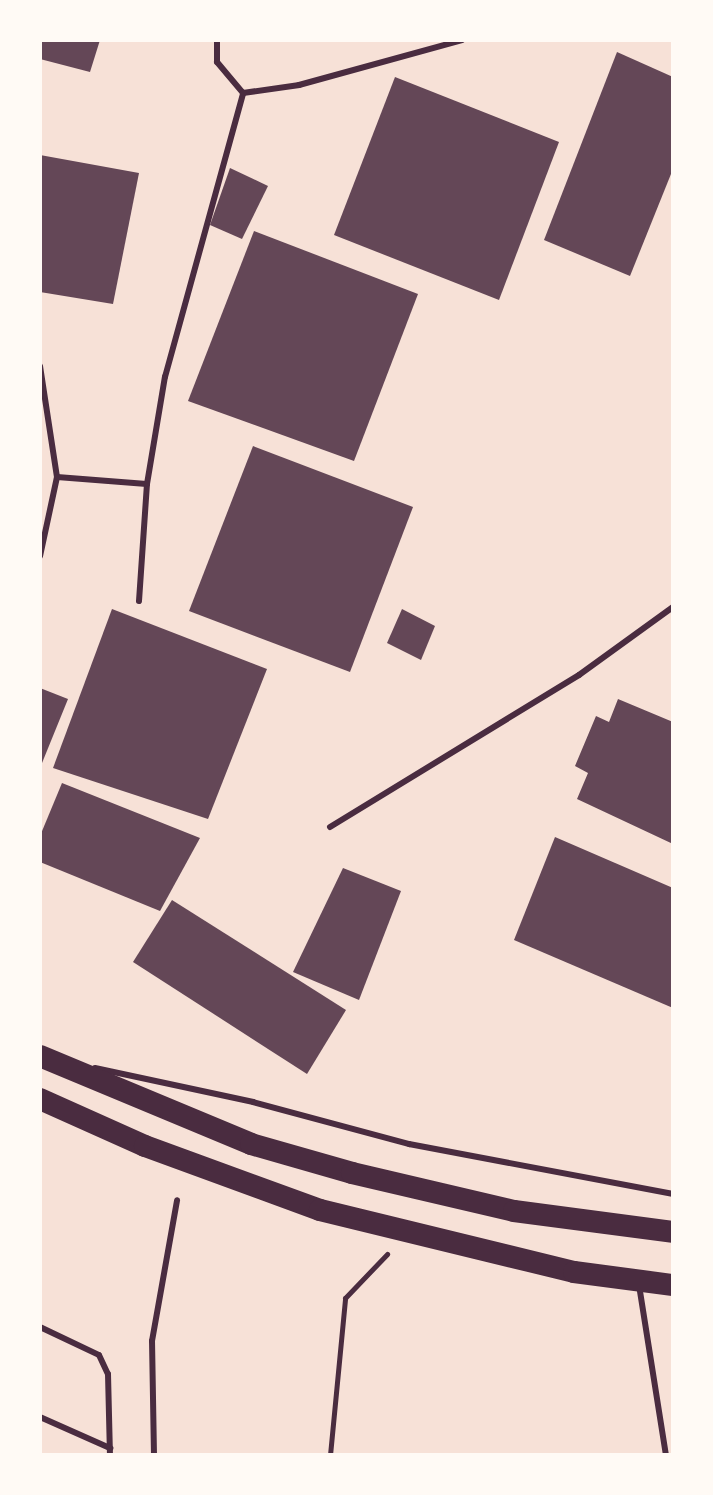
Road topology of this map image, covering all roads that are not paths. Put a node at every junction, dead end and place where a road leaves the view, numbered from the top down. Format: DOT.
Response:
graph roads {
  1 [pos="217,40"];
  2 [pos="462,40"];
  3 [pos="243,93"];
  4 [pos="40,366"];
  5 [pos="57,477"];
  6 [pos="147,484"];
  7 [pos="40,556"];
  8 [pos="139,601"];
  9 [pos="673,607"];
  10 [pos="330,827"];
  11 [pos="43,1057"];
  12 [pos="40,1099"];
  13 [pos="673,1194"];
  14 [pos="177,1200"];
  15 [pos="673,1232"];
  16 [pos="638,1280"];
  17 [pos="673,1285"];
  18 [pos="40,1327"];
  19 [pos="40,1417"];
  20 [pos="110,1451"];
  21 [pos="154,1455"];
  22 [pos="666,1455"];
  1 -- 3 [label="lane"];
  2 -- 3 [label="lane"];
  3 -- 6 [label="lane"];
  4 -- 5 [label="lane"];
  5 -- 6 [label="lane"];
  5 -- 7 [label="lane"];
  6 -- 8 [label="lane"];
  9 -- 10 [label="lane"];
  11 -- 13 [label="lane"];
  11 -- 15 [label="highway"];
  12 -- 16 [label="highway"];
  14 -- 21 [label="lane"];
  16 -- 17 [label="highway"];
  16 -- 22 [label="lane"];
  18 -- 20 [label="lane"];
  19 -- 20 [label="lane"];
}
